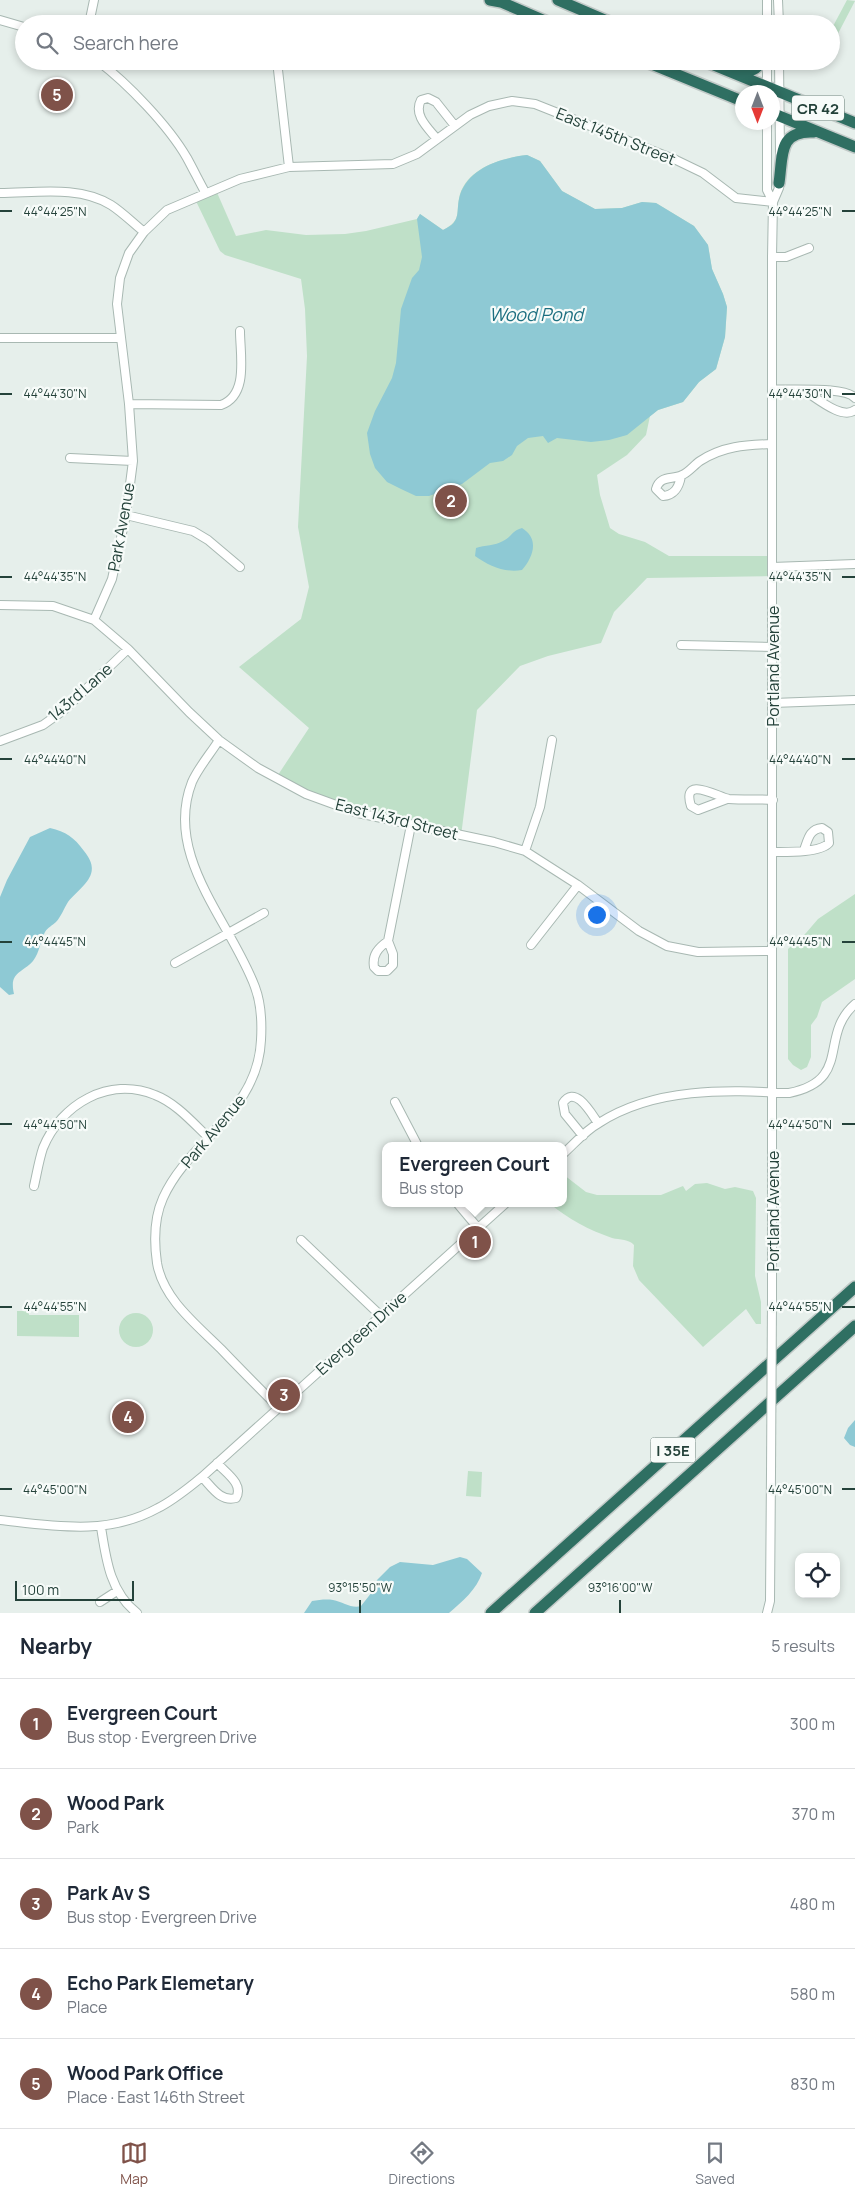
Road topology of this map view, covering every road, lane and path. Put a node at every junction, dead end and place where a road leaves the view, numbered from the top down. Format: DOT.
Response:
graph roads {
  1 [pos="94,0"];
  2 [pos="490,0"];
  3 [pos="558,0"];
  4 [pos="767,0"];
  5 [pos="778,0"];
  6 [pos="91,15"];
  7 [pos="531,15"];
  8 [pos="593,15"];
  9 [pos="767,15"];
  10 [pos="779,15"];
  11 [pos="0,20"];
  12 [pos="15,24"];
  13 [pos="110,70"];
  14 [pos="278,70"];
  15 [pos="666,70"];
  16 [pos="724,70"];
  17 [pos="753,70"];
  18 [pos="767,70"];
  19 [pos="780,70"];
  20 [pos="729,72"];
  21 [pos="756,85"];
  22 [pos="767,85"];
  23 [pos="780,85"];
  24 [pos="780,93"];
  25 [pos="735,98"];
  26 [pos="780,116"];
  27 [pos="855,123"];
  28 [pos="455,126"];
  29 [pos="767,130"];
  30 [pos="777,130"];
  31 [pos="824,134"];
  32 [pos="437,139"];
  33 [pos="855,147"];
  34 [pos="289,167"];
  35 [pos="779,183"];
  36 [pos="205,192"];
  37 [pos="0,193"];
  38 [pos="772,202"];
  39 [pos="144,232"];
  40 [pos="809,248"];
  41 [pos="772,257"];
  42 [pos="240,331"];
  43 [pos="0,338"];
  44 [pos="121,338"];
  45 [pos="772,389"];
  46 [pos="805,391"];
  47 [pos="855,398"];
  48 [pos="129,404"];
  49 [pos="855,410"];
  50 [pos="772,444"];
  51 [pos="70,458"];
  52 [pos="133,461"];
  53 [pos="682,476"];
  54 [pos="126,515"];
  55 [pos="855,564"];
  56 [pos="240,567"];
  57 [pos="772,568"];
  58 [pos="0,605"];
  59 [pos="94,620"];
  60 [pos="681,645"];
  61 [pos="773,647"];
  62 [pos="128,649"];
  63 [pos="855,700"];
  64 [pos="773,704"];
  65 [pos="219,740"];
  66 [pos="552,740"];
  67 [pos="0,741"];
  68 [pos="728,799"];
  69 [pos="773,800"];
  70 [pos="411,825"];
  71 [pos="804,850"];
  72 [pos="525,852"];
  73 [pos="773,852"];
  74 [pos="578,885"];
  75 [pos="264,913"];
  76 [pos="229,932"];
  77 [pos="388,941"];
  78 [pos="532,945"];
  79 [pos="771,951"];
  80 [pos="175,963"];
  81 [pos="855,1004"];
  82 [pos="773,1092"];
  83 [pos="396,1102"];
  84 [pos="598,1123"];
  85 [pos="583,1136"];
  86 [pos="209,1138"];
  87 [pos="416,1142"];
  88 [pos="567,1150"];
  89 [pos="34,1186"];
  90 [pos="460,1207"];
  91 [pos="502,1207"];
  92 [pos="478,1228"];
  93 [pos="301,1240"];
  94 [pos="855,1286"];
  95 [pos="380,1315"];
  96 [pos="855,1326"];
  97 [pos="278,1407"];
  98 [pos="217,1463"];
  99 [pos="202,1476"];
  100 [pos="0,1520"];
  101 [pos="101,1527"];
  102 [pos="117,1591"];
  103 [pos="770,1601"];
  104 [pos="100,1602"];
  105 [pos="137,1613"];
  106 [pos="490,1613"];
  107 [pos="534,1613"];
  108 [pos="767,1613"];
  109 [pos="773,1613"];
  1 -- 6 [label="street"];
  2 -- 7 [label="highway"];
  3 -- 8 [label="highway"];
  4 -- 9 [label="street"];
  5 -- 10 [label="street"];
  11 -- 12 [label="street"];
  13 -- 36 [label="street"];
  14 -- 34 [label="street"];
  15 -- 25 [label="highway"];
  16 -- 20 [label="highway, CR 42"];
  17 -- 20 [label="highway"];
  18 -- 22 [label="street"];
  19 -- 23 [label="street, Portland Avenue"];
  20 -- 21 [label="highway, CR 42"];
  24 -- 27 [label="highway, CR 42"];
  26 -- 31 [label="highway, CR 42"];
  28 -- 32 [label="street, East 145th Street"];
  28 -- 32 [label="street"];
  28 -- 38 [label="street, East 145th Street"];
  29 -- 38 [label="street, Portland Avenue"];
  30 -- 35 [label="street, Portland Avenue"];
  31 -- 33 [label="highway, CR 42"];
  31 -- 35 [label="highway"];
  32 -- 34 [label="street, East 145th Street"];
  34 -- 36 [label="street, East 145th Street"];
  35 -- 38 [label="street, Portland Avenue"];
  36 -- 39 [label="street, East 145th Street"];
  37 -- 39 [label="street"];
  38 -- 41 [label="street, Portland Avenue"];
  39 -- 44 [label="street"];
  40 -- 41 [label="street"];
  41 -- 45 [label="street, Portland Avenue"];
  42 -- 48 [label="street"];
  43 -- 44 [label="street"];
  44 -- 48 [label="street, Park Avenue"];
  45 -- 46 [label="street"];
  45 -- 50 [label="street, Portland Avenue"];
  46 -- 47 [label="street"];
  46 -- 49 [label="street"];
  48 -- 52 [label="street, Park Avenue"];
  50 -- 53 [label="street"];
  50 -- 57 [label="street, Portland Avenue"];
  51 -- 52 [label="street"];
  52 -- 54 [label="street, Park Avenue"];
  54 -- 56 [label="street"];
  54 -- 59 [label="street, Park Avenue"];
  55 -- 57 [label="street"];
  57 -- 61 [label="street, Portland Avenue"];
  58 -- 59 [label="street, East 143rd Street"];
  59 -- 62 [label="street, East 143rd Street"];
  60 -- 61 [label="street"];
  61 -- 64 [label="street, Portland Avenue"];
  62 -- 65 [label="street, East 143rd Street"];
  62 -- 67 [label="street, 143rd Lane"];
  63 -- 64 [label="street"];
  64 -- 69 [label="street, Portland Avenue"];
  65 -- 70 [label="street, East 143rd Street"];
  65 -- 76 [label="street, Park Avenue"];
  66 -- 72 [label="street"];
  68 -- 69 [label="street"];
  69 -- 73 [label="street, Portland Avenue"];
  70 -- 72 [label="street, East 143rd Street"];
  70 -- 77 [label="street"];
  71 -- 73 [label="street"];
  72 -- 74 [label="street, East 143rd Street"];
  73 -- 79 [label="street, Portland Avenue"];
  74 -- 78 [label="street"];
  74 -- 79 [label="street, East 143rd Street"];
  75 -- 76 [label="street"];
  76 -- 80 [label="street"];
  76 -- 86 [label="street, Park Avenue"];
  79 -- 82 [label="street, Portland Avenue"];
  81 -- 82 [label="street"];
  82 -- 84 [label="street"];
  82 -- 103 [label="street, Portland Avenue, bridge"];
  83 -- 87 [label="street"];
  84 -- 85 [label="street"];
  84 -- 85 [label="street"];
  85 -- 88 [label="street"];
  86 -- 89 [label="street"];
  86 -- 97 [label="street, Park Avenue"];
  90 -- 92 [label="street"];
  91 -- 92 [label="street, Evergreen Drive"];
  92 -- 95 [label="street, Evergreen Drive"];
  93 -- 95 [label="street"];
  94 -- 106 [label="highway, I 35E"];
  95 -- 97 [label="street, Evergreen Drive"];
  96 -- 107 [label="highway, I 35E"];
  97 -- 98 [label="street, Evergreen Drive"];
  98 -- 99 [label="street, Evergreen Drive"];
  98 -- 99 [label="street"];
  99 -- 101 [label="street, Evergreen Drive"];
  100 -- 101 [label="street, Evergreen Drive"];
  101 -- 102 [label="street"];
  102 -- 104 [label="street"];
  102 -- 105 [label="street"];
  103 -- 108 [label="street"];
  103 -- 109 [label="street"];
}
